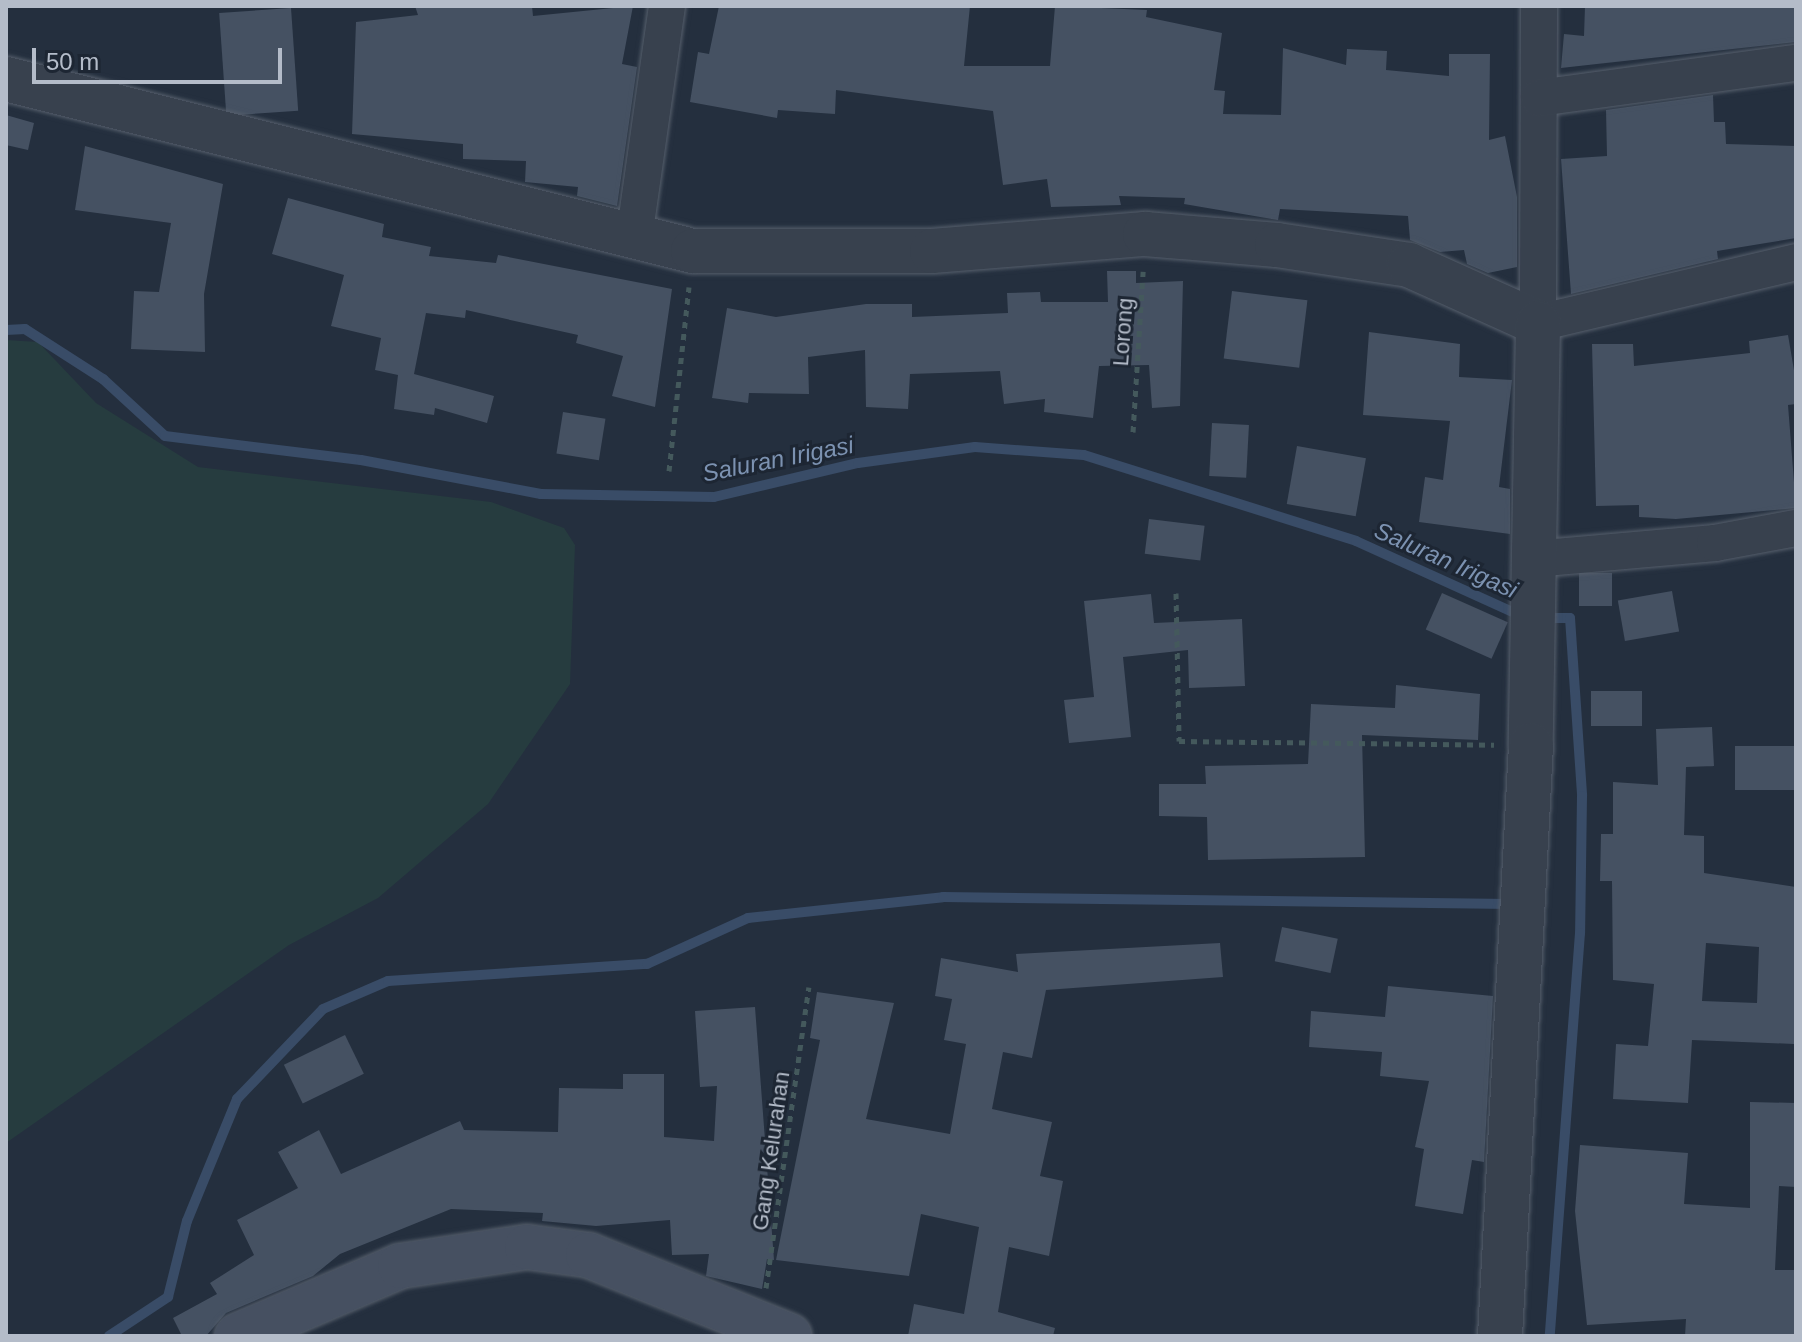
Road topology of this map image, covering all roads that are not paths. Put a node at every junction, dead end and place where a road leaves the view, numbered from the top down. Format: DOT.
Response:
graph roads {
  1 [pos="667,6"];
  2 [pos="1539,6"];
  3 [pos="1796,63"];
  4 [pos="6,79"];
  5 [pos="1539,98"];
  6 [pos="634,238"];
  7 [pos="1796,262"];
  8 [pos="1538,323"];
  9 [pos="1796,528"];
  10 [pos="1533,559"];
  11 [pos="774,1328"];
  12 [pos="237,1336"];
  13 [pos="1500,1336"];
  1 -- 6 [label="street"];
  2 -- 5 [label="street"];
  3 -- 5 [label="street"];
  4 -- 6 [label="street"];
  5 -- 8 [label="street"];
  6 -- 8 [label="street"];
  7 -- 8 [label="street"];
  8 -- 10 [label="street"];
  9 -- 10 [label="street"];
  10 -- 13 [label="street"];
  11 -- 12 [label="main road"];
}
